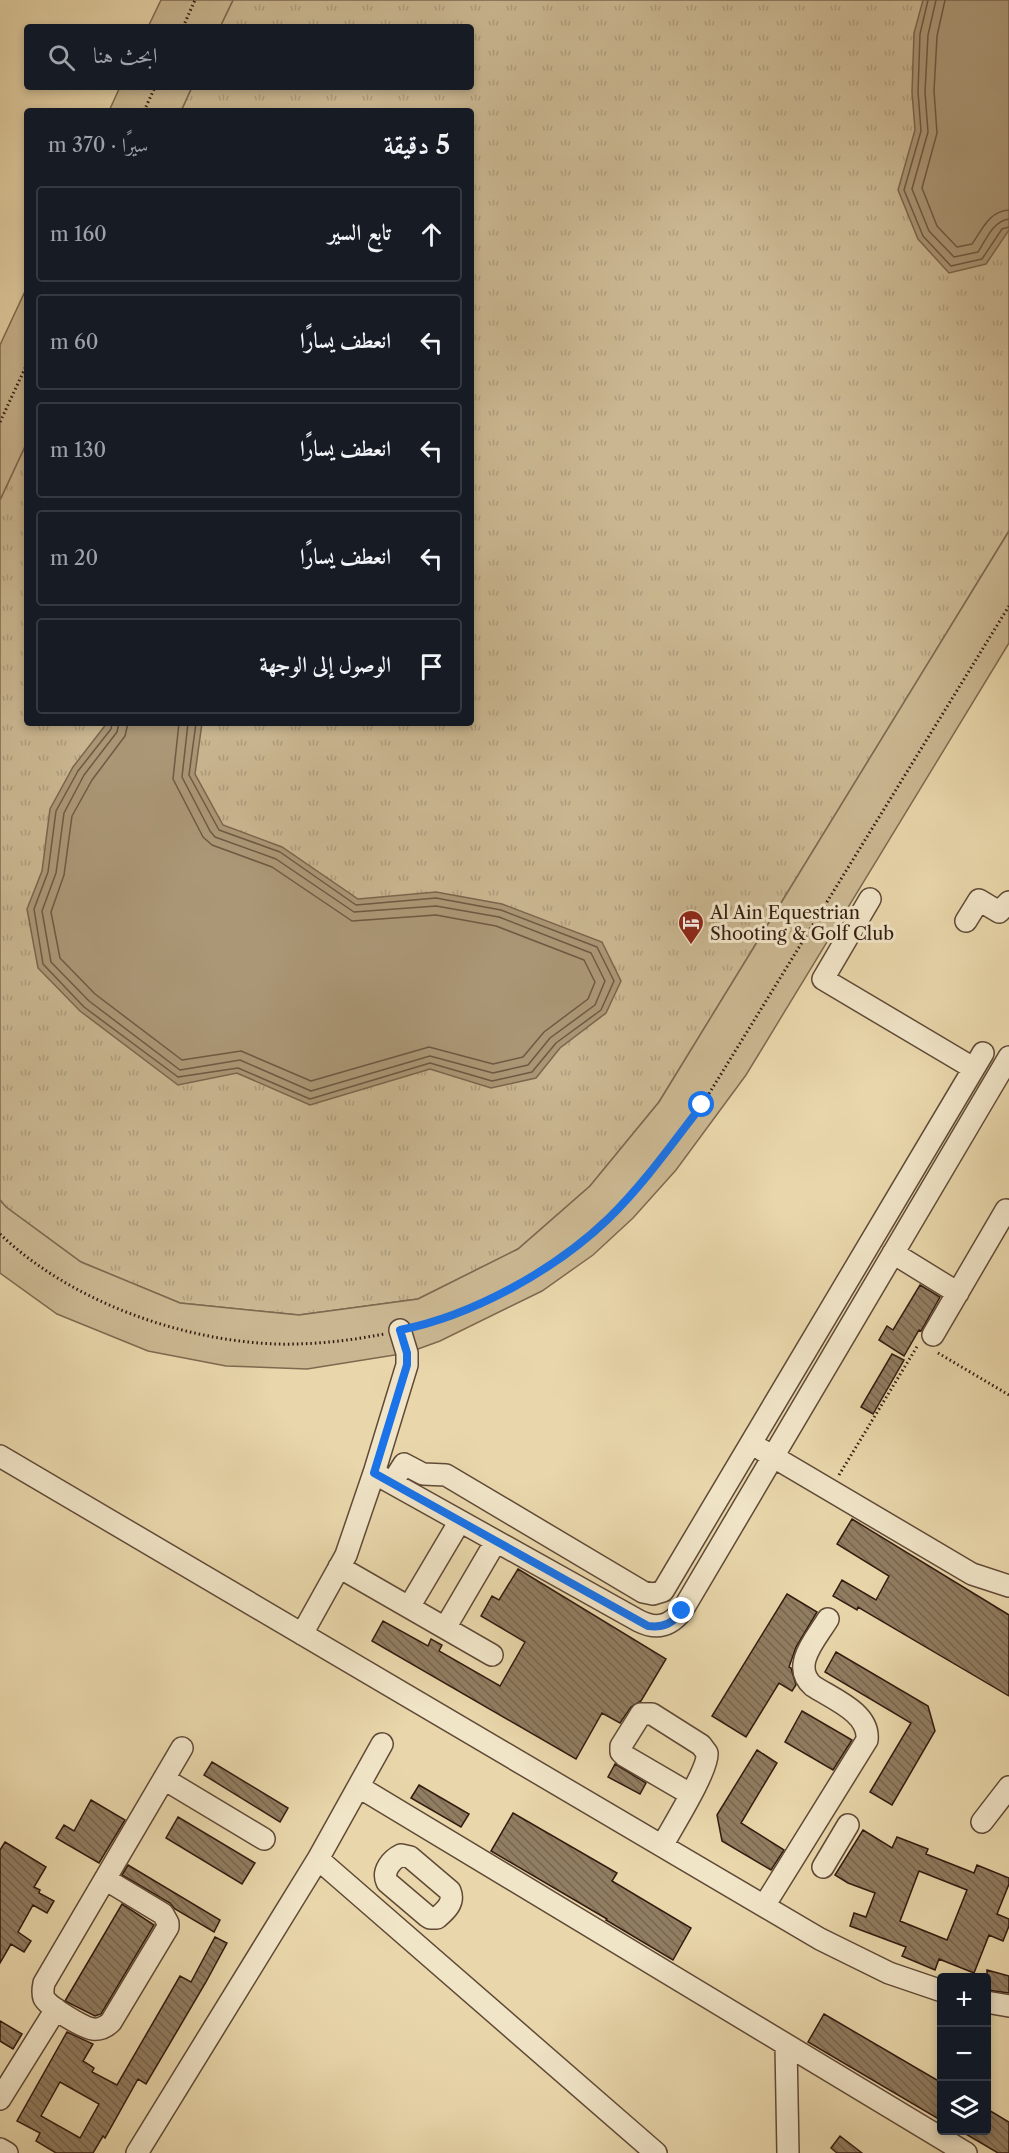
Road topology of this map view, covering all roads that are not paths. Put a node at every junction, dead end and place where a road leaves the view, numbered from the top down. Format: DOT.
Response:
graph roads {
  1 [pos="870,899"];
  2 [pos="1009,902"];
  3 [pos="966,921"];
  4 [pos="1009,1057"];
  5 [pos="1006,1210"];
  6 [pos="893,1253"];
  7 [pos="958,1293"];
  8 [pos="400,1330"];
  9 [pos="931,1344"];
  10 [pos="752,1443"];
  11 [pos="0,1456"];
  12 [pos="774,1456"];
  13 [pos="383,1478"];
  14 [pos="460,1521"];
  15 [pos="496,1541"];
  16 [pos="339,1567"];
  17 [pos="1009,1586"];
  18 [pos="409,1607"];
  19 [pos="828,1619"];
  20 [pos="445,1628"];
  21 [pos="302,1634"];
  22 [pos="492,1655"];
  23 [pos="381,1744"];
  24 [pos="182,1748"];
  25 [pos="164,1779"];
  26 [pos="359,1787"];
  27 [pos="1009,1787"];
  28 [pos="690,1794"];
  29 [pos="982,1822"];
  30 [pos="848,1825"];
  31 [pos="809,1834"];
  32 [pos="264,1839"];
  33 [pos="662,1846"];
  34 [pos="318,1859"];
  35 [pos="433,1876"];
  36 [pos="105,1879"];
  37 [pos="411,1903"];
  38 [pos="764,1906"];
  39 [pos="394,1924"];
  40 [pos="937,1989"];
  41 [pos="991,2003"];
  42 [pos="1009,2006"];
  43 [pos="56,2009"];
  44 [pos="786,2045"];
  45 [pos="0,2099"];
  46 [pos="0,2149"];
  47 [pos="7,2153"];
  48 [pos="137,2153"];
  49 [pos="656,2153"];
  50 [pos="788,2153"];
  51 [pos="966,2153"];
  1 -- 10 [label="street"];
  2 -- 3 [label="street"];
  4 -- 6 [label="street"];
  5 -- 7 [label="street"];
  6 -- 7 [label="street"];
  6 -- 12 [label="street"];
  7 -- 9 [label="street"];
  8 -- 13 [label="street"];
  10 -- 12 [label="street"];
  10 -- 13 [label="street"];
  11 -- 21 [label="street"];
  12 -- 15 [label="street"];
  12 -- 17 [label="street"];
  13 -- 14 [label="street"];
  13 -- 16 [label="street"];
  14 -- 15 [label="street"];
  14 -- 18 [label="street"];
  15 -- 20 [label="street"];
  16 -- 18 [label="street"];
  16 -- 21 [label="street"];
  18 -- 20 [label="street"];
  19 -- 31 [label="street"];
  20 -- 22 [label="street"];
  21 -- 33 [label="street"];
  23 -- 26 [label="street"];
  24 -- 25 [label="street"];
  25 -- 32 [label="street"];
  25 -- 36 [label="street"];
  26 -- 34 [label="street"];
  26 -- 44 [label="street"];
  27 -- 29 [label="street"];
  28 -- 33 [label="street"];
  30 -- 31 [label="street"];
  31 -- 38 [label="street"];
  33 -- 38 [label="street"];
  34 -- 39 [label="street"];
  34 -- 48 [label="street"];
  35 -- 37 [label="street"];
  35 -- 37 [label="street"];
  35 -- 37 [label="street"];
  36 -- 43 [label="street"];
  36 -- 43 [label="street"];
  37 -- 39 [label="street"];
  38 -- 40 [label="street"];
  39 -- 49 [label="street"];
  41 -- 42 [label="street"];
  43 -- 45 [label="street"];
  44 -- 50 [label="street"];
  44 -- 51 [label="street"];
  46 -- 47 [label="street"];
}
